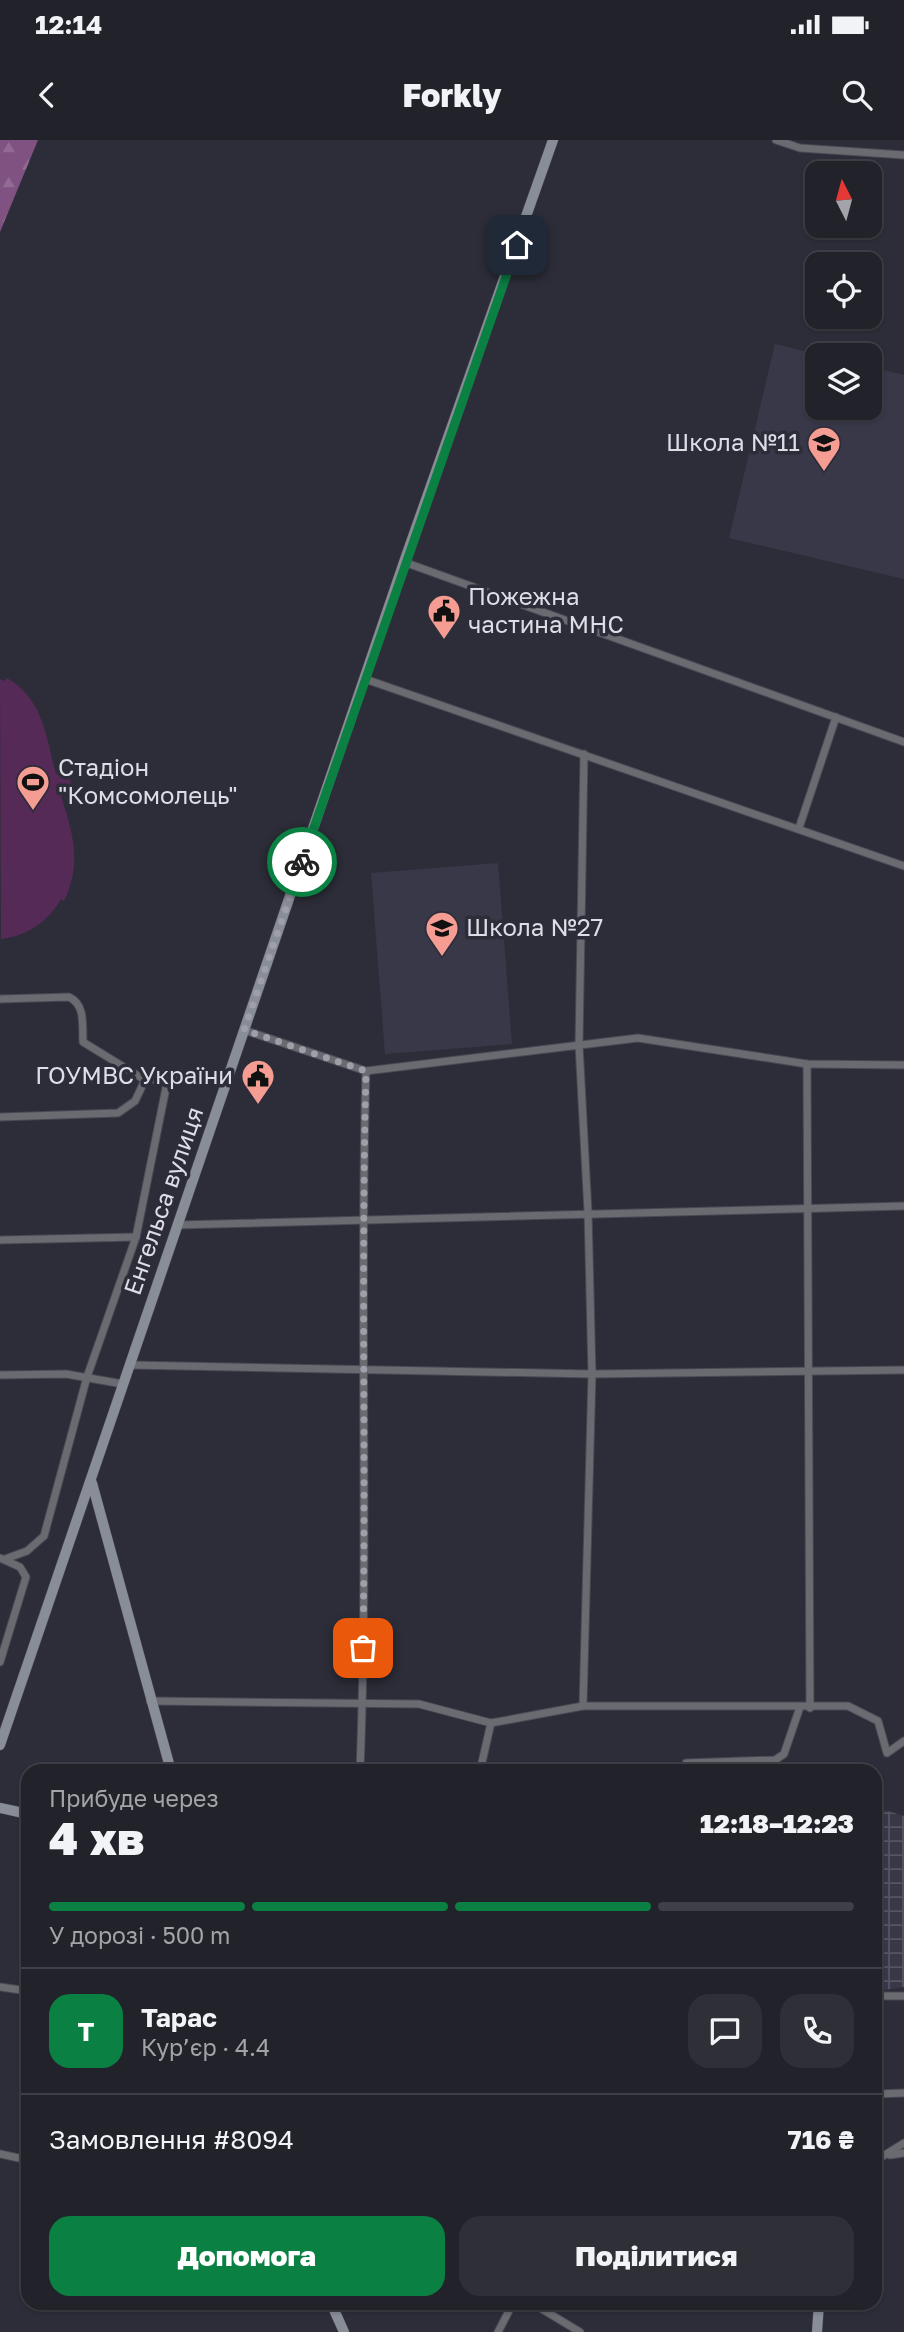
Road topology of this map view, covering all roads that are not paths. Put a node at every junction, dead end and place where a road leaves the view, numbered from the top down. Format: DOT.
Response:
graph roads {
  1 [pos="553,140"];
  2 [pos="776,140"];
  3 [pos="904,155"];
  4 [pos="404,562"];
  5 [pos="365,679"];
  6 [pos="836,717"];
  7 [pos="904,742"];
  8 [pos="584,754"];
  9 [pos="799,828"];
  10 [pos="904,866"];
  11 [pos="0,999"];
  12 [pos="244,1030"];
  13 [pos="579,1045"];
  14 [pos="807,1064"];
  15 [pos="904,1065"];
  16 [pos="366,1071"];
  17 [pos="230,1072"];
  18 [pos="168,1078"];
  19 [pos="145,1080"];
  20 [pos="0,1117"];
  21 [pos="904,1206"];
  22 [pos="809,1209"];
  23 [pos="588,1212"];
  24 [pos="361,1220"];
  25 [pos="177,1225"];
  26 [pos="136,1237"];
  27 [pos="0,1240"];
  28 [pos="130,1365"];
  29 [pos="904,1370"];
  30 [pos="366,1371"];
  31 [pos="810,1373"];
  32 [pos="592,1374"];
  33 [pos="0,1375"];
  34 [pos="87,1377"];
  35 [pos="123,1384"];
  36 [pos="91,1483"];
  37 [pos="3,1558"];
  38 [pos="0,1662"];
  39 [pos="150,1701"];
  40 [pos="363,1703"];
  41 [pos="583,1706"];
  42 [pos="800,1707"];
  43 [pos="810,1707"];
  44 [pos="491,1723"];
  45 [pos="904,1741"];
  46 [pos="0,1745"];
  47 [pos="169,1764"];
  48 [pos="360,1764"];
  49 [pos="482,1764"];
  50 [pos="686,1764"];
  51 [pos="0,1808"];
  52 [pos="21,1812"];
  53 [pos="0,1987"];
  54 [pos="21,1990"];
  55 [pos="882,1996"];
  56 [pos="904,1996"];
  57 [pos="904,2093"];
  58 [pos="882,2094"];
  59 [pos="904,2143"];
  60 [pos="904,2153"];
  61 [pos="0,2154"];
  62 [pos="885,2155"];
  63 [pos="882,2157"];
  64 [pos="21,2158"];
  65 [pos="334,2310"];
  66 [pos="509,2310"];
  67 [pos="544,2310"];
  68 [pos="819,2310"];
  69 [pos="344,2332"];
  70 [pos="498,2332"];
  71 [pos="580,2332"];
  72 [pos="817,2332"];
  1 -- 4 [label="street, Енгельса вулиця"];
  2 -- 3 [label="street"];
  4 -- 5 [label="street, Енгельса вулиця"];
  4 -- 6 [label="street"];
  5 -- 8 [label="street"];
  5 -- 12 [label="street, Енгельса вулиця"];
  6 -- 7 [label="street"];
  6 -- 9 [label="street"];
  8 -- 9 [label="street"];
  8 -- 13 [label="street"];
  9 -- 10 [label="street"];
  11 -- 19 [label="street"];
  12 -- 16 [label="street"];
  12 -- 17 [label="street, Енгельса вулиця"];
  13 -- 14 [label="street"];
  13 -- 16 [label="street"];
  13 -- 23 [label="street"];
  14 -- 15 [label="street"];
  14 -- 22 [label="street"];
  16 -- 24 [label="street"];
  17 -- 18 [label="street"];
  17 -- 25 [label="street, Енгельса вулиця"];
  18 -- 19 [label="street"];
  18 -- 26 [label="street"];
  19 -- 20 [label="street"];
  21 -- 22 [label="street"];
  22 -- 23 [label="street"];
  22 -- 31 [label="street"];
  23 -- 24 [label="street"];
  23 -- 32 [label="street"];
  24 -- 25 [label="street"];
  24 -- 30 [label="street"];
  25 -- 28 [label="street, Енгельса вулиця"];
  26 -- 27 [label="street"];
  26 -- 34 [label="street"];
  28 -- 30 [label="street"];
  28 -- 35 [label="street, Енгельса вулиця"];
  29 -- 31 [label="street"];
  30 -- 32 [label="street"];
  30 -- 40 [label="street"];
  31 -- 32 [label="street"];
  31 -- 43 [label="street"];
  32 -- 41 [label="street"];
  33 -- 34 [label="street"];
  34 -- 35 [label="street"];
  34 -- 37 [label="street"];
  35 -- 36 [label="street, Енгельса вулиця"];
  36 -- 39 [label="street"];
  36 -- 46 [label="street, Енгельса вулиця"];
  37 -- 38 [label="street"];
  39 -- 40 [label="street"];
  39 -- 47 [label="street"];
  40 -- 44 [label="street"];
  40 -- 48 [label="street"];
  41 -- 42 [label="street"];
  41 -- 44 [label="street"];
  42 -- 43 [label="street"];
  42 -- 50 [label="street"];
  43 -- 45 [label="street"];
  44 -- 49 [label="street"];
  51 -- 52 [label="street"];
  53 -- 54 [label="street"];
  55 -- 56 [label="street"];
  57 -- 58 [label="street"];
  59 -- 62 [label="street"];
  60 -- 62 [label="street"];
  61 -- 64 [label="street"];
  62 -- 63 [label="street"];
  65 -- 69 [label="street"];
  66 -- 70 [label="street"];
  67 -- 71 [label="street"];
  68 -- 72 [label="street"];
}
